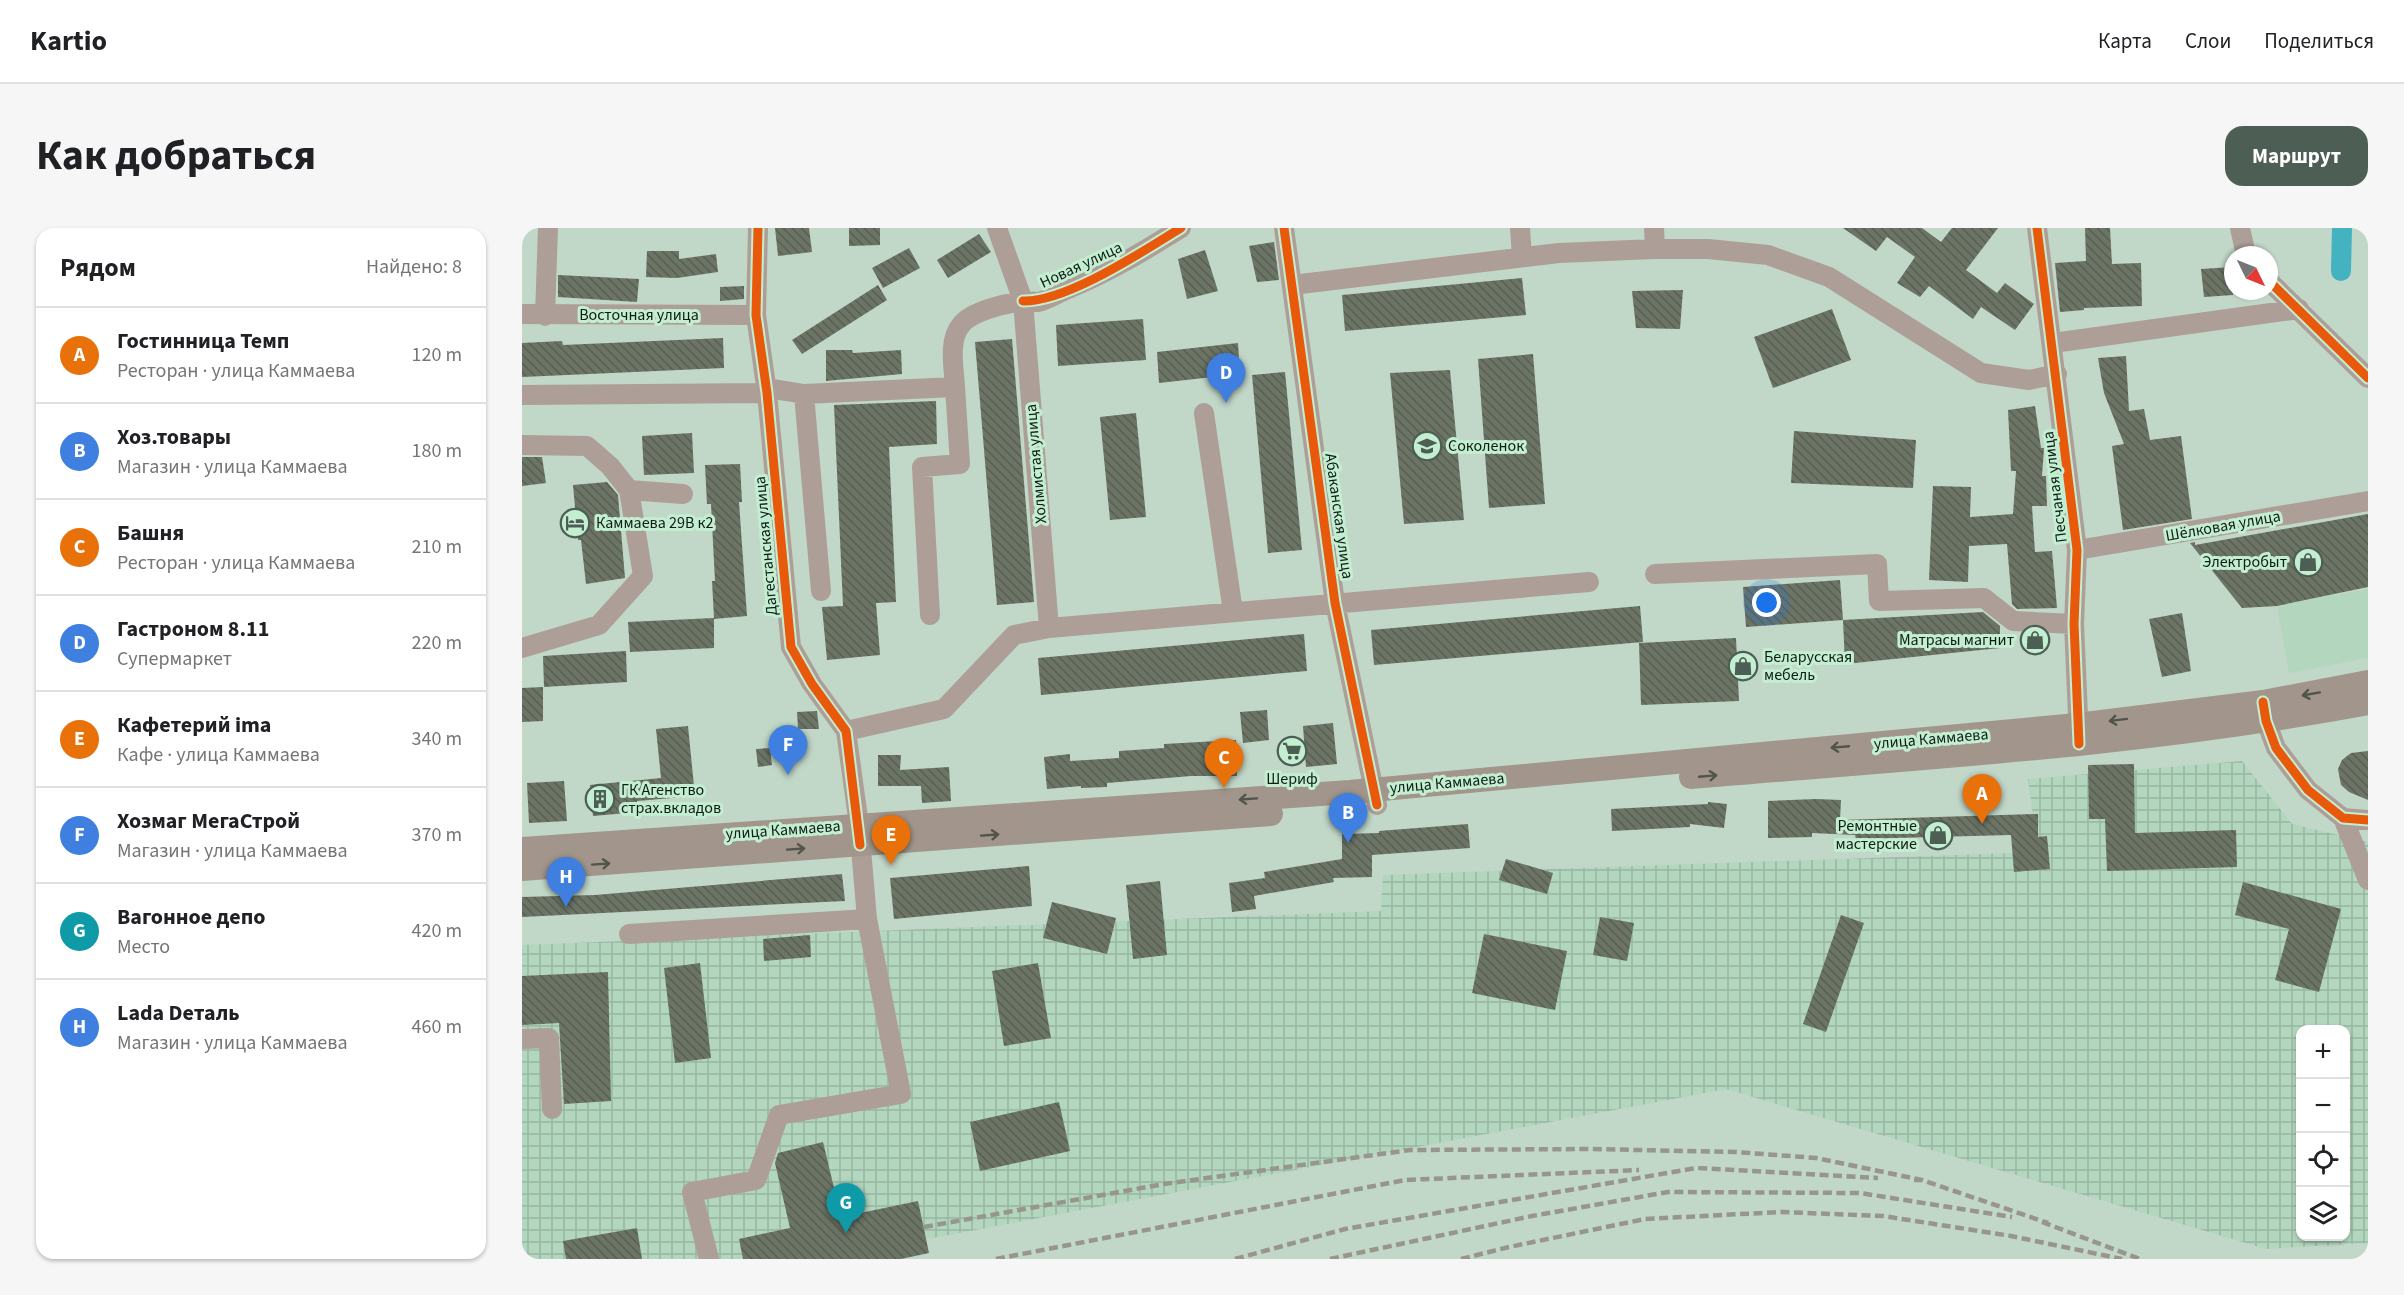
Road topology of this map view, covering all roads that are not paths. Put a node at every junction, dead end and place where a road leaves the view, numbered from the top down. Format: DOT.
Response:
graph roads {
  1 [pos="548,228"];
  2 [pos="758,228"];
  3 [pos="997,228"];
  4 [pos="1180,228"];
  5 [pos="1284,228"];
  6 [pos="1520,228"];
  7 [pos="1654,228"];
  8 [pos="2037,228"];
  9 [pos="2240,228"];
  10 [pos="2244,246"];
  11 [pos="1655,249"];
  12 [pos="1522,257"];
  13 [pos="1292,285"];
  14 [pos="2278,289"];
  15 [pos="1023,301"];
  16 [pos="2299,309"];
  17 [pos="522,314"];
  18 [pos="756,315"];
  19 [pos="546,316"];
  20 [pos="2053,343"];
  21 [pos="2057,374"];
  22 [pos="2368,378"];
  23 [pos="955,387"];
  24 [pos="767,391"];
  25 [pos="804,394"];
  26 [pos="522,395"];
  27 [pos="1204,413"];
  28 [pos="522,445"];
  29 [pos="629,490"];
  30 [pos="683,494"];
  31 [pos="2368,501"];
  32 [pos="2078,550"];
  33 [pos="1655,574"];
  34 [pos="1589,582"];
  35 [pos="821,591"];
  36 [pos="1335,603"];
  37 [pos="1233,612"];
  38 [pos="930,615"];
  39 [pos="2074,624"];
  40 [pos="1049,628"];
  41 [pos="522,648"];
  42 [pos="2368,682"];
  43 [pos="2368,703"];
  44 [pos="2265,712"];
  45 [pos="846,731"];
  46 [pos="2078,734"];
  47 [pos="1376,797"];
  48 [pos="2343,818"];
  49 [pos="2368,820"];
  50 [pos="859,835"];
  51 [pos="522,849"];
  52 [pos="522,869"];
  53 [pos="2368,880"];
  54 [pos="867,919"];
  55 [pos="629,934"];
  56 [pos="522,1039"];
  57 [pos="552,1109"];
  58 [pos="709,1259"];
  1 -- 19 [label="street"];
  2 -- 18 [label="street, Дагестанская улица"];
  3 -- 15 [label="street, Холмистая улица"];
  4 -- 15 [label="street, Новая улица"];
  5 -- 13 [label="street, Абаканская улица"];
  6 -- 12 [label="street"];
  7 -- 11 [label="street"];
  8 -- 20 [label="street, Песчаная улица"];
  9 -- 10 [label="street"];
  11 -- 12 [label="street"];
  11 -- 21 [label="street"];
  12 -- 13 [label="street"];
  13 -- 36 [label="street, Абаканская улица"];
  14 -- 16 [label="street"];
  15 -- 23 [label="street, Новая улица"];
  15 -- 40 [label="street, Холмистая улица"];
  16 -- 20 [label="street"];
  16 -- 22 [label="street"];
  17 -- 19 [label="street, Восточная улица"];
  18 -- 19 [label="street, Восточная улица"];
  18 -- 24 [label="street, Дагестанская улица"];
  20 -- 21 [label="street, Песчаная улица"];
  21 -- 32 [label="street, Песчаная улица"];
  23 -- 25 [label="street"];
  23 -- 38 [label="street"];
  24 -- 25 [label="street"];
  24 -- 26 [label="street"];
  24 -- 45 [label="street, Дагестанская улица"];
  25 -- 35 [label="street"];
  27 -- 37 [label="street"];
  28 -- 29 [label="street"];
  29 -- 30 [label="street"];
  29 -- 41 [label="street"];
  31 -- 32 [label="street, Шёлковая улица"];
  32 -- 39 [label="street, Песчаная улица"];
  33 -- 39 [label="street"];
  34 -- 36 [label="street"];
  36 -- 37 [label="street"];
  36 -- 47 [label="street, Абаканская улица"];
  37 -- 40 [label="street"];
  39 -- 46 [label="street, Песчаная улица"];
  40 -- 45 [label="street"];
  42 -- 44 [label="main road, улица Каммаева, one-way"];
  43 -- 44 [label="main road, улица Каммаева"];
  44 -- 46 [label="main road, улица Каммаева"];
  44 -- 48 [label="street"];
  45 -- 50 [label="street, Дагестанская улица"];
  46 -- 47 [label="main road, улица Каммаева"];
  47 -- 50 [label="main road, улица Каммаева"];
  48 -- 49 [label="street"];
  48 -- 53 [label="street"];
  50 -- 51 [label="main road, улица Каммаева"];
  52 -- 50 [label="main road, улица Каммаева, one-way"];
  50 -- 54 [label="street, Дагестанская улица"];
  54 -- 55 [label="street"];
  54 -- 58 [label="street, Дагестанская улица"];
  56 -- 57 [label="street"];
}
